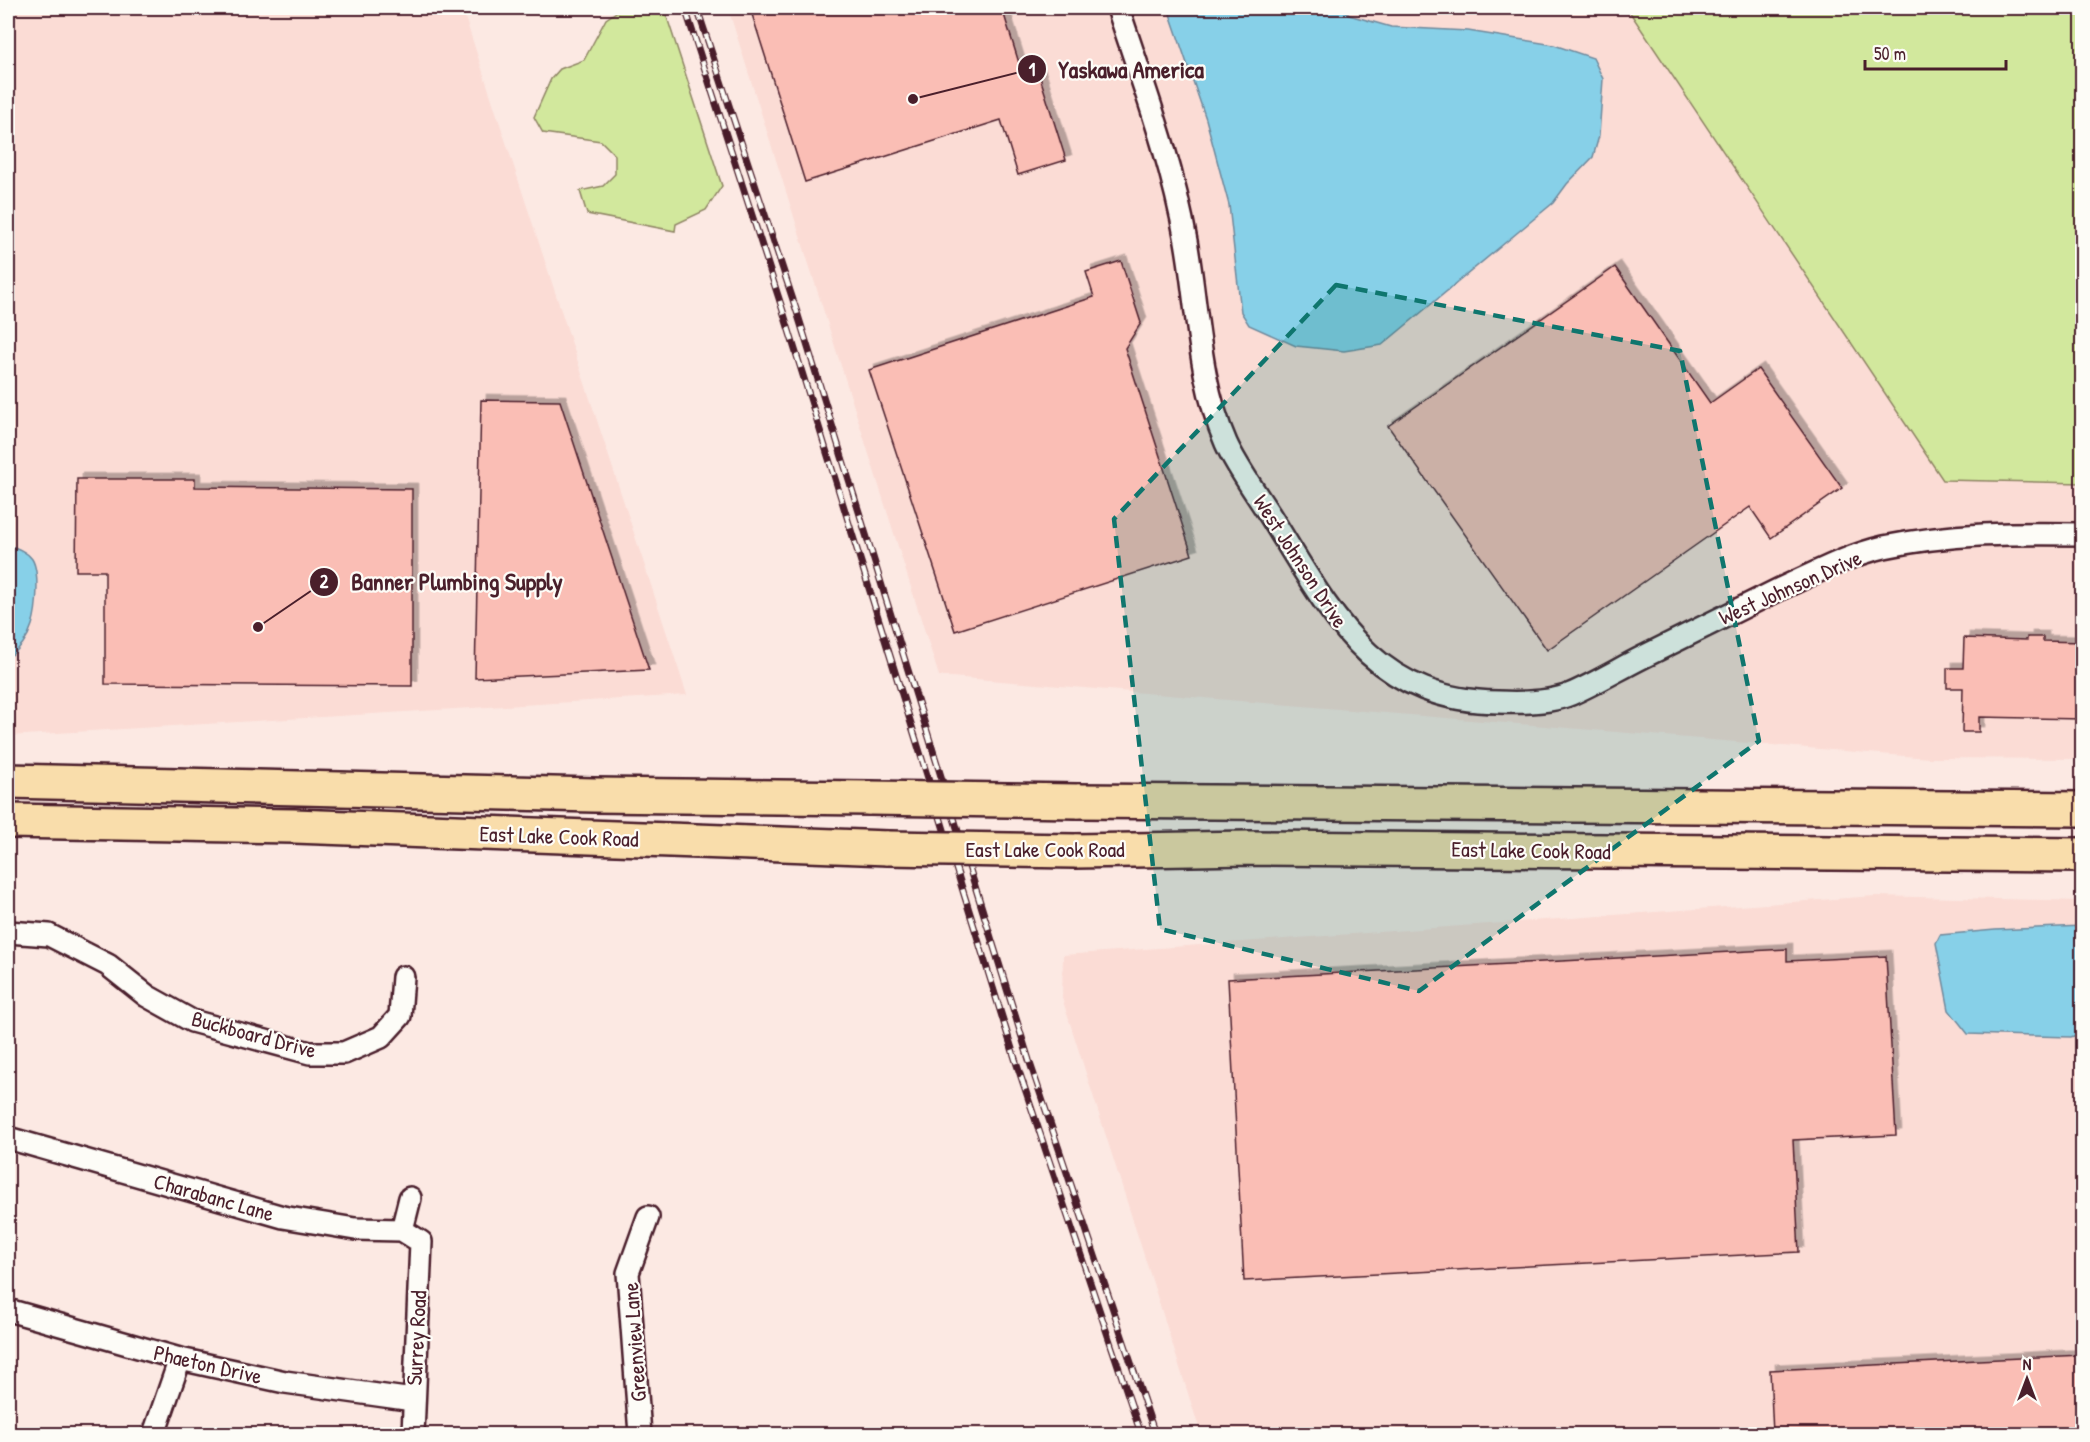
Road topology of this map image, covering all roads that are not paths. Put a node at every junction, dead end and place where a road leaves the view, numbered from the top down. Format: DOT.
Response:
graph roads {
  1 [pos="1118,8"];
  2 [pos="2082,534"];
  3 [pos="8,781"];
  4 [pos="2082,809"];
  5 [pos="8,821"];
  6 [pos="2082,855"];
  7 [pos="8,932"];
  8 [pos="403,977"];
  9 [pos="8,1138"];
  10 [pos="410,1198"];
  11 [pos="648,1217"];
  12 [pos="402,1230"];
  13 [pos="8,1310"];
  14 [pos="180,1359"];
  15 [pos="413,1400"];
  16 [pos="154,1434"];
  17 [pos="413,1434"];
  18 [pos="640,1434"];
  1 -- 2 [label="street, West Johnson Drive"];
  3 -- 4 [label="main road, East Lake Cook Road, bridge"];
  5 -- 6 [label="main road, East Lake Cook Road, bridge"];
  7 -- 8 [label="street, Buckboard Drive"];
  9 -- 12 [label="street, Charabanc Lane"];
  10 -- 12 [label="street"];
  11 -- 18 [label="street, Greenview Lane"];
  12 -- 15 [label="street, Surrey Road"];
  13 -- 14 [label="street, Phaeton Drive"];
  14 -- 15 [label="street, Phaeton Drive"];
  14 -- 16 [label="street"];
  15 -- 17 [label="street, Surrey Road"];
}
